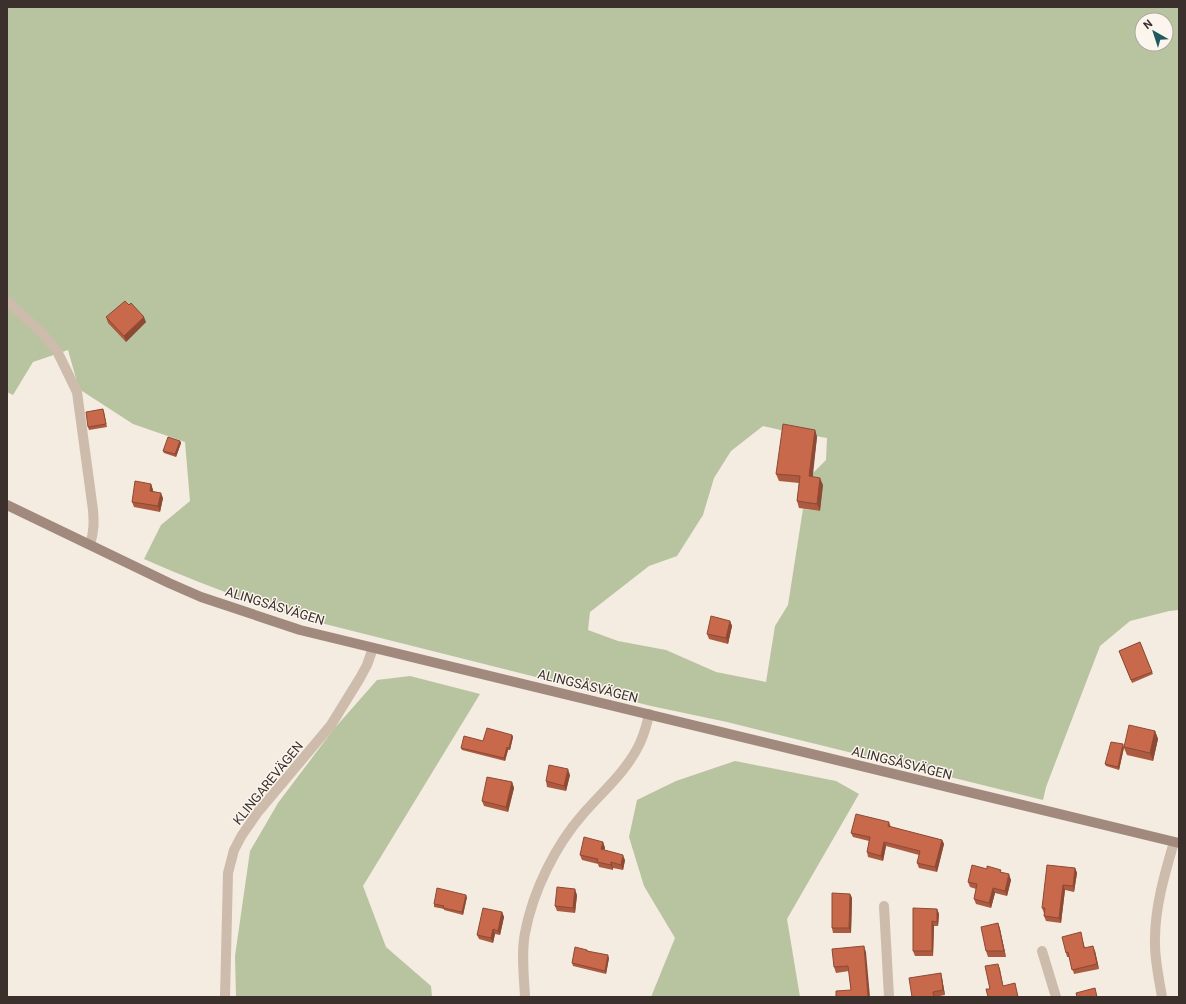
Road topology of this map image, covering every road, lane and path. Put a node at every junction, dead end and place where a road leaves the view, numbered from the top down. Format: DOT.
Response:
graph roads {
  1 [pos="7,301"];
  2 [pos="7,505"];
  3 [pos="90,544"];
  4 [pos="373,648"];
  5 [pos="649,714"];
  6 [pos="1176,843"];
  7 [pos="884,906"];
  8 [pos="1042,951"];
  9 [pos="225,997"];
  10 [pos="525,997"];
  11 [pos="889,997"];
  12 [pos="1056,997"];
  13 [pos="1162,997"];
  1 -- 3 [label="street"];
  2 -- 3 [label="main road, ALINGSÅSVÄGEN"];
  3 -- 4 [label="main road, ALINGSÅSVÄGEN"];
  4 -- 5 [label="main road, ALINGSÅSVÄGEN"];
  4 -- 9 [label="street, KLINGAREVÄGEN"];
  5 -- 6 [label="main road, ALINGSÅSVÄGEN"];
  5 -- 10 [label="street"];
  6 -- 13 [label="street"];
  7 -- 11 [label="street"];
  8 -- 12 [label="street"];
}
